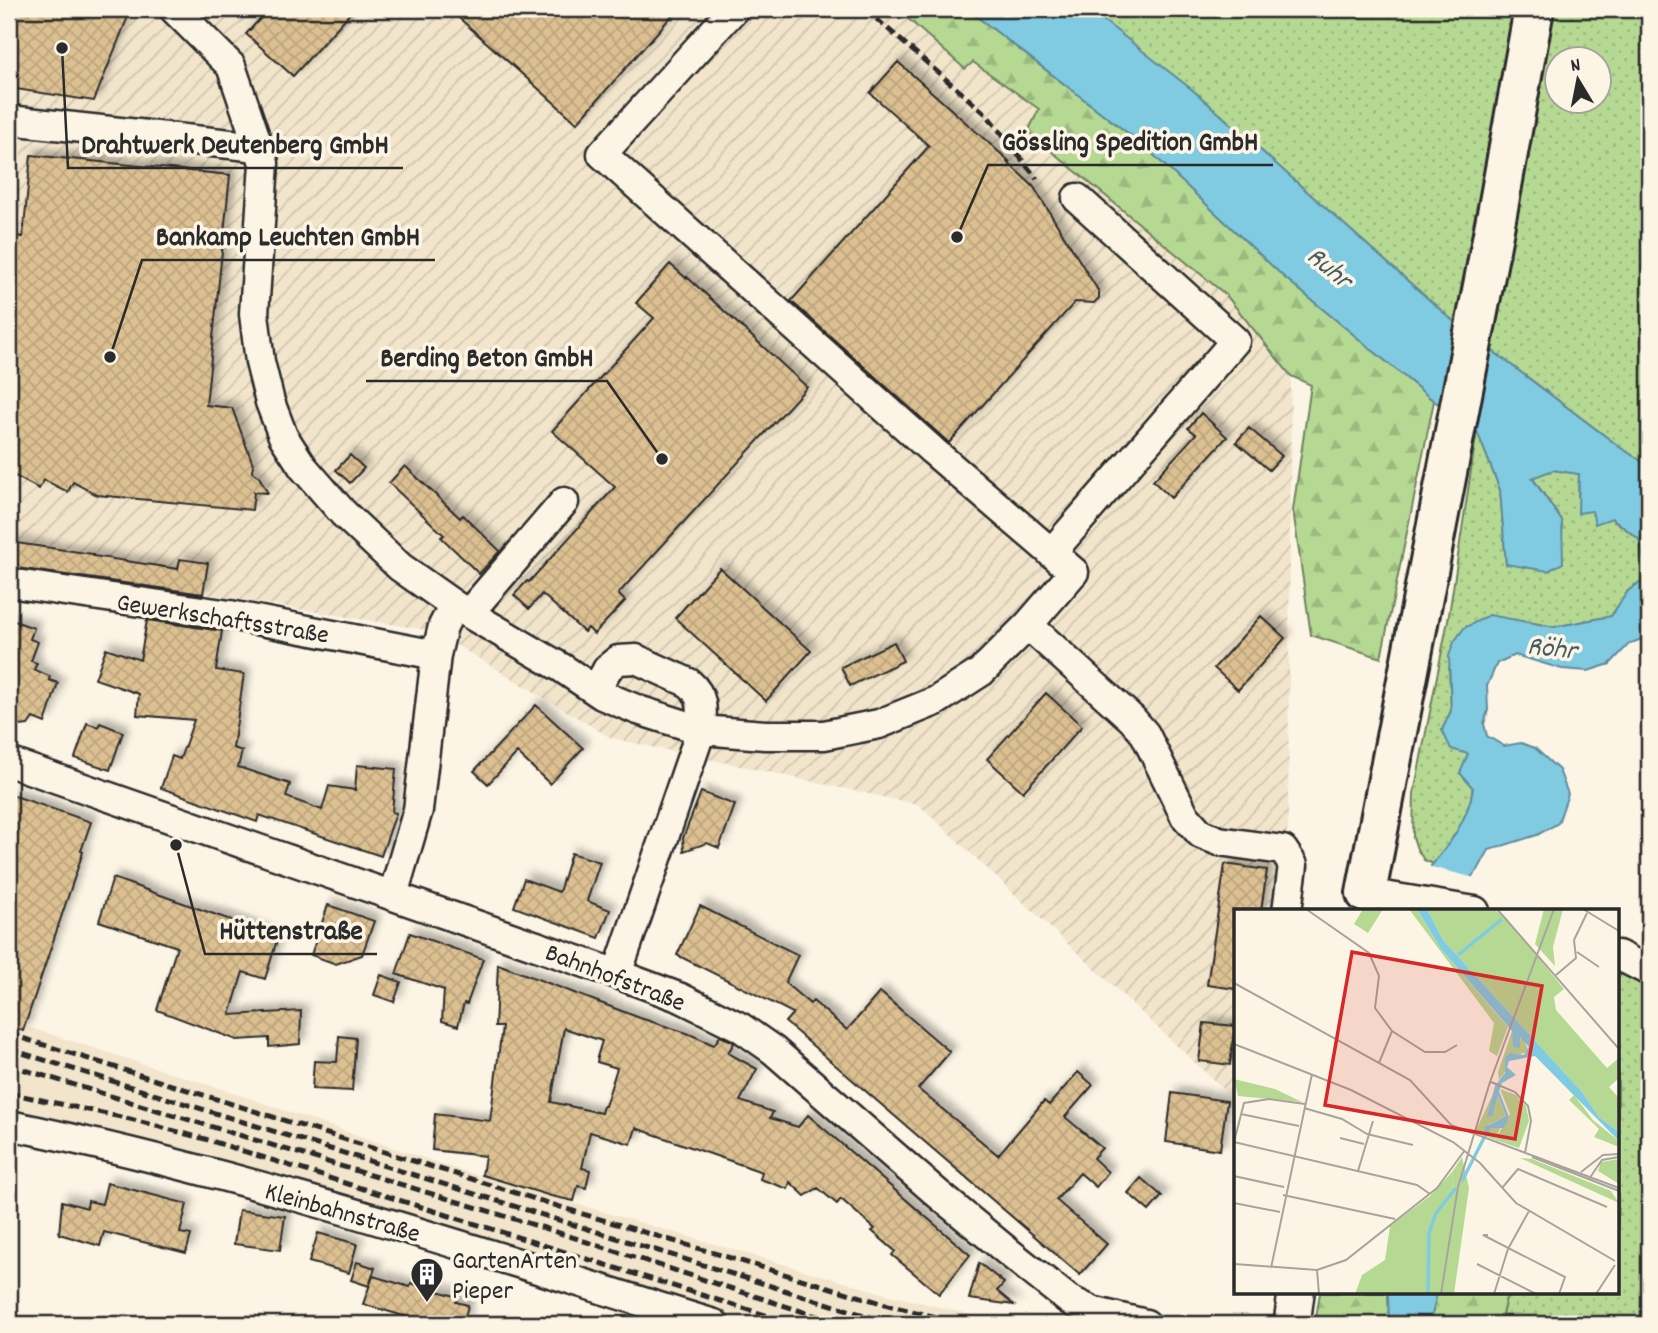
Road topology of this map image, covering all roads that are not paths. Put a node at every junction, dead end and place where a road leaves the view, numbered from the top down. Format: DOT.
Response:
graph roads {
  1 [pos="174,9"];
  2 [pos="734,9"];
  3 [pos="1534,9"];
  4 [pos="9,120"];
  5 [pos="258,147"];
  6 [pos="1077,198"];
  7 [pos="564,502"];
  8 [pos="1051,553"];
  9 [pos="9,583"];
  10 [pos="461,609"];
  11 [pos="1028,625"];
  12 [pos="436,655"];
  13 [pos="596,690"];
  14 [pos="701,730"];
  15 [pos="9,762"];
  16 [pos="393,895"];
  17 [pos="1364,902"];
  18 [pos="1287,909"];
  19 [pos="1444,909"];
  20 [pos="1620,956"];
  21 [pos="1649,971"];
  22 [pos="617,974"];
  23 [pos="9,1125"];
  24 [pos="1296,1294"];
  25 [pos="714,1324"];
  26 [pos="1146,1324"];
  27 [pos="1292,1324"];
  1 -- 5 [label="street"];
  2 -- 8 [label="street"];
  3 -- 17 [label="highway"];
  4 -- 5 [label="street"];
  5 -- 10 [label="street"];
  6 -- 8 [label="street"];
  7 -- 10 [label="street"];
  8 -- 11 [label="street"];
  9 -- 12 [label="street, Gewerkschaftsstraße"];
  10 -- 12 [label="street"];
  10 -- 13 [label="street"];
  11 -- 14 [label="street"];
  11 -- 18 [label="street"];
  12 -- 16 [label="street"];
  13 -- 14 [label="street"];
  13 -- 14 [label="street"];
  14 -- 22 [label="street"];
  15 -- 16 [label="street, Bahnhofstraße"];
  16 -- 22 [label="street, Bahnhofstraße"];
  17 -- 19 [label="street"];
  20 -- 21 [label="street"];
  22 -- 26 [label="street, Bahnhofstraße"];
  23 -- 25 [label="street, Kleinbahnstraße"];
  24 -- 27 [label="main road"];
}
